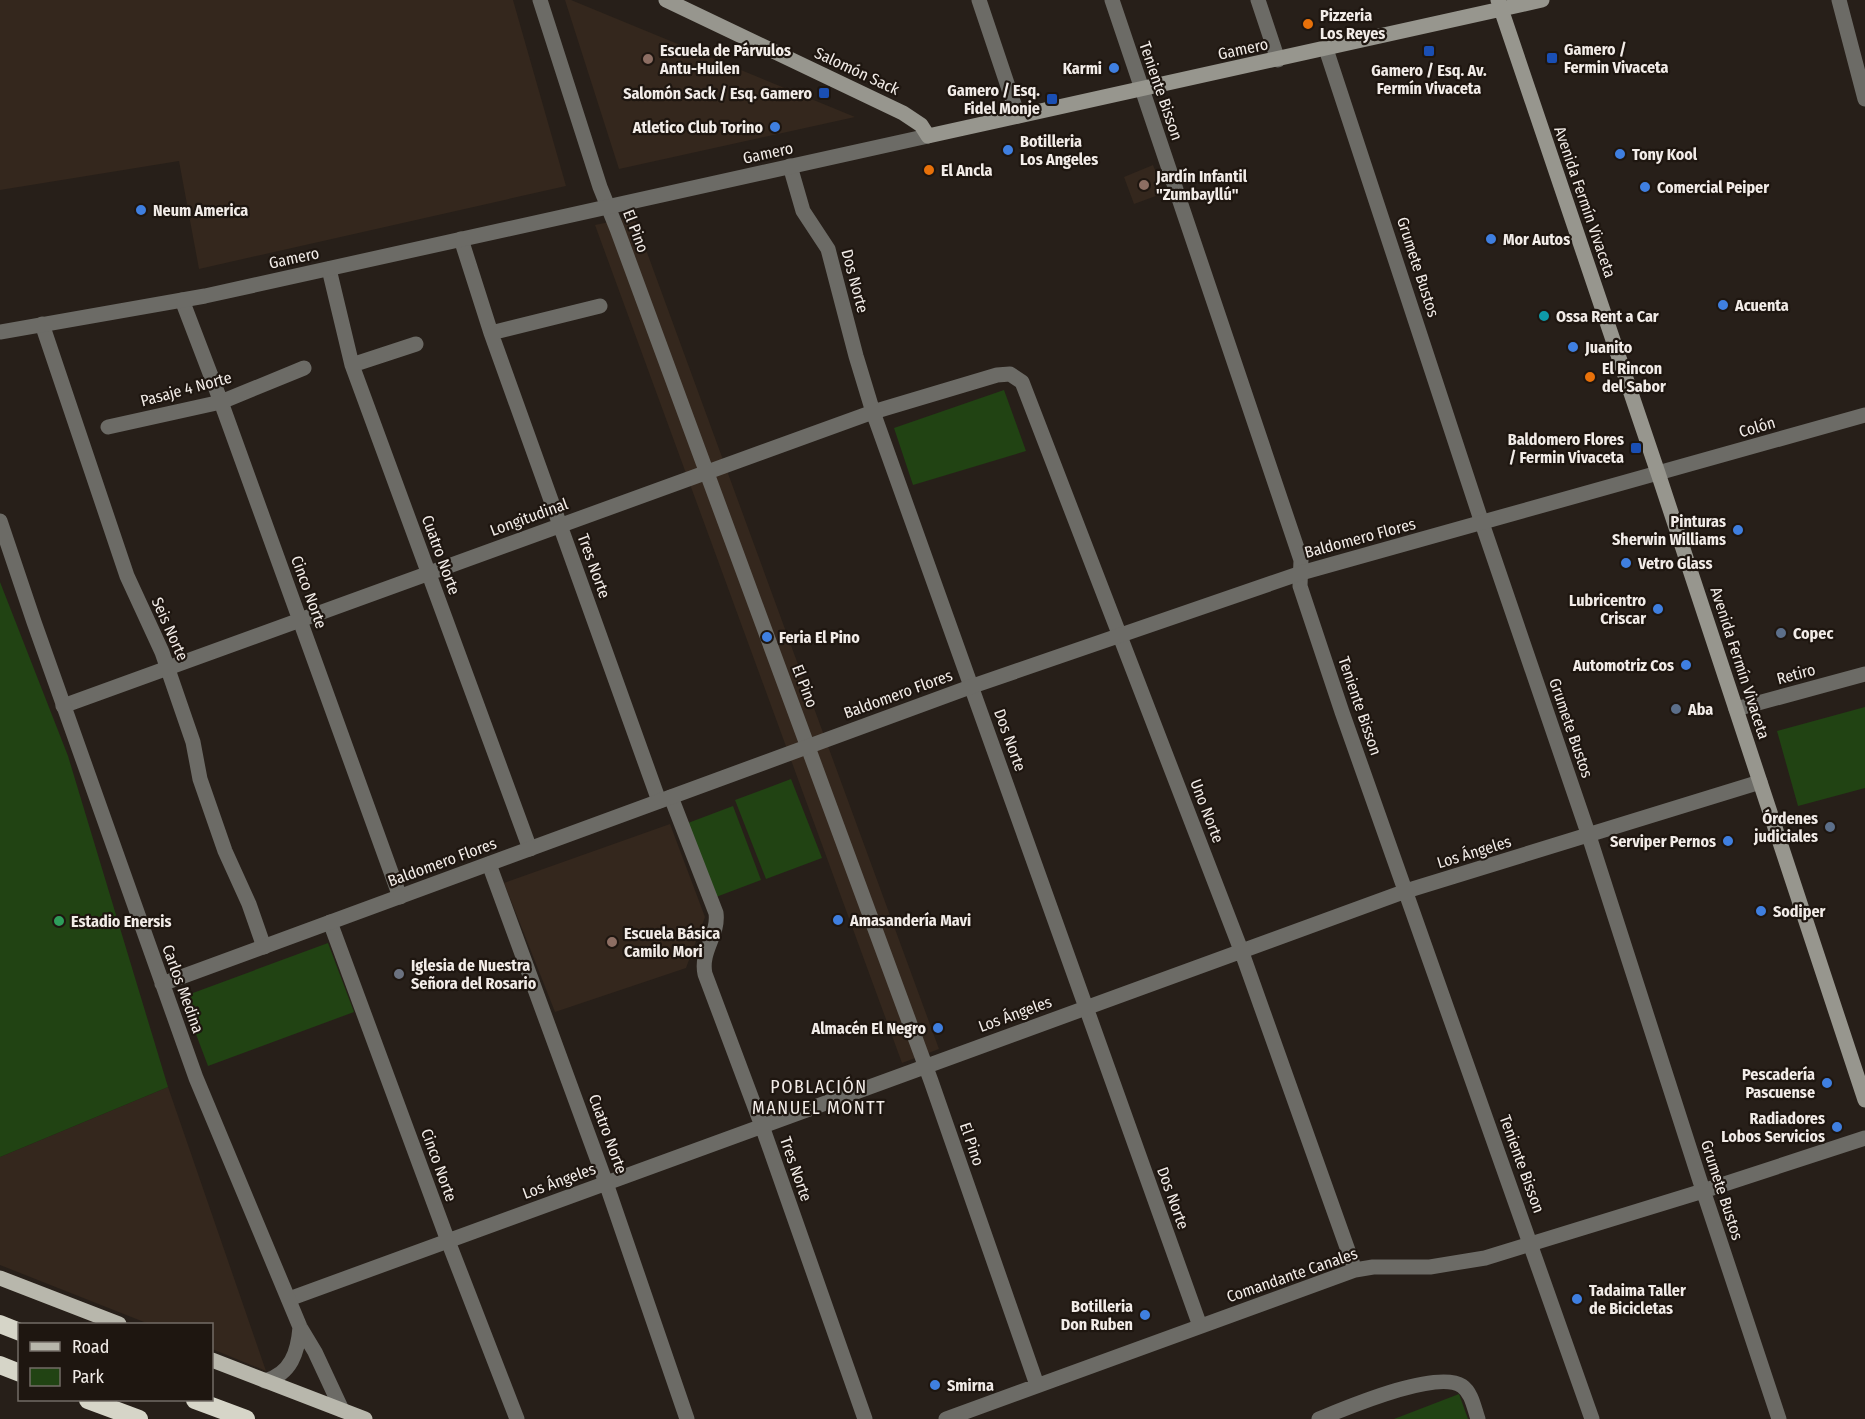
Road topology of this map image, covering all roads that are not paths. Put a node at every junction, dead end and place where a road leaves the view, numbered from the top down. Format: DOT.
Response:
graph roads {
  1 [pos="540,0"];
  2 [pos="666,0"];
  3 [pos="979,0"];
  4 [pos="1112,0"];
  5 [pos="1258,0"];
  6 [pos="1542,0"];
  7 [pos="1839,0"];
  8 [pos="1500,5"];
  9 [pos="1858,43"];
  10 [pos="1326,49"];
  11 [pos="1278,60"];
  12 [pos="1142,89"];
  13 [pos="1865,99"];
  14 [pos="1018,116"];
  15 [pos="928,136"];
  16 [pos="790,166"];
  17 [pos="607,207"];
  18 [pos="461,239"];
  19 [pos="328,269"];
  20 [pos="182,300"];
  21 [pos="600,306"];
  22 [pos="42,324"];
  23 [pos="0,332"];
  24 [pos="491,333"];
  25 [pos="416,344"];
  26 [pos="351,365"];
  27 [pos="304,368"];
  28 [pos="1010,374"];
  29 [pos="221,402"];
  30 [pos="873,411"];
  31 [pos="1865,415"];
  32 [pos="108,427"];
  33 [pos="706,472"];
  34 [pos="1658,473"];
  35 [pos="0,521"];
  36 [pos="1482,523"];
  37 [pos="561,525"];
  38 [pos="428,573"];
  39 [pos="1301,573"];
  40 [pos="299,620"];
  41 [pos="1120,634"];
  42 [pos="168,668"];
  43 [pos="1865,674"];
  44 [pos="970,687"];
  45 [pos="63,706"];
  46 [pos="1736,709"];
  47 [pos="808,746"];
  48 [pos="1760,782"];
  49 [pos="665,799"];
  50 [pos="1589,836"];
  51 [pos="530,849"];
  52 [pos="489,864"];
  53 [pos="1406,891"];
  54 [pos="400,897"];
  55 [pos="330,922"];
  56 [pos="264,947"];
  57 [pos="1241,950"];
  58 [pos="162,984"];
  59 [pos="1086,1007"];
  60 [pos="925,1066"];
  61 [pos="1865,1100"];
  62 [pos="762,1126"];
  63 [pos="1865,1138"];
  64 [pos="606,1183"];
  65 [pos="1703,1191"];
  66 [pos="448,1241"];
  67 [pos="1532,1245"];
  68 [pos="1355,1270"];
  69 [pos="0,1278"];
  70 [pos="289,1299"];
  71 [pos="116,1323"];
  72 [pos="0,1324"];
  73 [pos="1200,1326"];
  74 [pos="300,1327"];
  75 [pos="18,1331"];
  76 [pos="213,1360"];
  77 [pos="0,1365"];
  78 [pos="18,1372"];
  79 [pos="0,1377"];
  80 [pos="265,1381"];
  81 [pos="18,1382"];
  82 [pos="1037,1386"];
  83 [pos="91,1401"];
  84 [pos="198,1401"];
  85 [pos="342,1410"];
  86 [pos="139,1419"];
  87 [pos="246,1419"];
  88 [pos="365,1419"];
  89 [pos="517,1419"];
  90 [pos="687,1419"];
  91 [pos="864,1419"];
  92 [pos="946,1419"];
  93 [pos="1319,1419"];
  94 [pos="1478,1419"];
  95 [pos="1592,1419"];
  96 [pos="1779,1419"];
  1 -- 17 [label="street, El Pino"];
  2 -- 15 [label="main road, Salomón Sack"];
  3 -- 14 [label="street"];
  4 -- 12 [label="street, Teniente Bisson"];
  5 -- 11 [label="street"];
  6 -- 8 [label="main road, Gamero"];
  7 -- 9 [label="street"];
  8 -- 10 [label="main road, Gamero"];
  8 -- 34 [label="main road, Avenida Fermín Vivaceta"];
  9 -- 13 [label="street"];
  10 -- 11 [label="main road, Gamero"];
  10 -- 36 [label="street, Grumete Bustos"];
  11 -- 12 [label="main road, Gamero"];
  12 -- 14 [label="main road, Gamero"];
  12 -- 39 [label="street, Teniente Bisson"];
  14 -- 15 [label="main road, Gamero"];
  15 -- 16 [label="street, Gamero"];
  16 -- 17 [label="street, Gamero"];
  16 -- 30 [label="street, Dos Norte"];
  17 -- 18 [label="street, Gamero"];
  17 -- 33 [label="street, El Pino"];
  18 -- 19 [label="street, Gamero"];
  18 -- 24 [label="street, Tres Norte"];
  19 -- 20 [label="street, Gamero"];
  19 -- 26 [label="street, Cuatro Norte"];
  20 -- 22 [label="street, Gamero"];
  20 -- 29 [label="street, Cinco Norte"];
  21 -- 24 [label="street"];
  22 -- 23 [label="street, Gamero"];
  22 -- 42 [label="street, Seis Norte"];
  24 -- 37 [label="street, Tres Norte"];
  25 -- 26 [label="street"];
  26 -- 38 [label="street, Cuatro Norte"];
  27 -- 29 [label="street, Pasaje 4 Norte"];
  28 -- 30 [label="street, Longitudinal"];
  28 -- 41 [label="street, Uno Norte"];
  29 -- 32 [label="street, Pasaje 4 Norte"];
  29 -- 40 [label="street, Cinco Norte"];
  30 -- 33 [label="street, Longitudinal"];
  30 -- 44 [label="street, Dos Norte"];
  31 -- 34 [label="street, Colón"];
  33 -- 37 [label="street, Longitudinal"];
  33 -- 47 [label="street, El Pino"];
  34 -- 36 [label="street, Baldomero Flores"];
  34 -- 46 [label="main road, Avenida Fermín Vivaceta"];
  35 -- 45 [label="street, Carlos Medina"];
  36 -- 39 [label="street, Baldomero Flores"];
  36 -- 50 [label="street, Grumete Bustos"];
  37 -- 38 [label="street, Longitudinal"];
  37 -- 49 [label="street, Tres Norte"];
  38 -- 40 [label="street, Longitudinal"];
  38 -- 51 [label="street, Cuatro Norte"];
  39 -- 41 [label="street, Baldomero Flores"];
  39 -- 53 [label="street, Teniente Bisson"];
  40 -- 42 [label="street, Longitudinal"];
  40 -- 54 [label="street, Cinco Norte"];
  41 -- 44 [label="street, Baldomero Flores"];
  41 -- 57 [label="street, Uno Norte"];
  42 -- 45 [label="street, Longitudinal"];
  42 -- 56 [label="street, Seis Norte"];
  43 -- 46 [label="street, Retiro"];
  44 -- 47 [label="street, Baldomero Flores"];
  44 -- 59 [label="street, Dos Norte"];
  45 -- 58 [label="street, Carlos Medina"];
  46 -- 48 [label="main road, Avenida Fermín Vivaceta"];
  47 -- 49 [label="street, Baldomero Flores"];
  47 -- 60 [label="street, El Pino"];
  48 -- 50 [label="street, Los Ángeles"];
  48 -- 61 [label="main road, Avenida Fermín Vivaceta"];
  49 -- 51 [label="street, Baldomero Flores"];
  49 -- 62 [label="street, Tres Norte"];
  50 -- 53 [label="street, Los Ángeles"];
  50 -- 65 [label="street, Grumete Bustos"];
  51 -- 52 [label="street, Baldomero Flores"];
  52 -- 54 [label="street, Baldomero Flores"];
  52 -- 64 [label="street, Cuatro Norte"];
  53 -- 57 [label="street, Los Ángeles"];
  53 -- 67 [label="street, Teniente Bisson"];
  54 -- 55 [label="street, Baldomero Flores"];
  55 -- 56 [label="street, Baldomero Flores"];
  55 -- 66 [label="street, Cinco Norte"];
  56 -- 58 [label="street, Baldomero Flores"];
  57 -- 59 [label="street, Los Ángeles"];
  57 -- 68 [label="street, Uno Norte"];
  58 -- 70 [label="street, Carlos Medina"];
  59 -- 60 [label="street, Los Ángeles"];
  59 -- 73 [label="street, Dos Norte"];
  60 -- 62 [label="street, Los Ángeles"];
  60 -- 82 [label="street, El Pino"];
  62 -- 64 [label="street, Los Ángeles"];
  62 -- 91 [label="street, Tres Norte"];
  63 -- 65 [label="street, Comandante Canales"];
  64 -- 66 [label="street, Los Ángeles"];
  64 -- 90 [label="street, Cuatro Norte"];
  65 -- 67 [label="street, Comandante Canales"];
  65 -- 96 [label="street, Grumete Bustos"];
  66 -- 70 [label="street, Los Ángeles"];
  66 -- 89 [label="street, Cinco Norte"];
  67 -- 68 [label="street, Comandante Canales"];
  67 -- 95 [label="street, Teniente Bisson"];
  68 -- 73 [label="street, Comandante Canales"];
  69 -- 71 [label="main road"];
  70 -- 74 [label="street, Carlos Medina"];
  72 -- 75 [label="highway"];
  73 -- 82 [label="street, Comandante Canales"];
  74 -- 80 [label="street"];
  74 -- 85 [label="street, Carlos Medina"];
  76 -- 80 [label="main road"];
  77 -- 78 [label="highway"];
  79 -- 81 [label="highway"];
  80 -- 85 [label="main road"];
  82 -- 92 [label="street, Comandante Canales"];
  83 -- 86 [label="highway"];
  84 -- 87 [label="highway"];
  85 -- 88 [label="main road"];
  93 -- 94 [label="street"];
}
